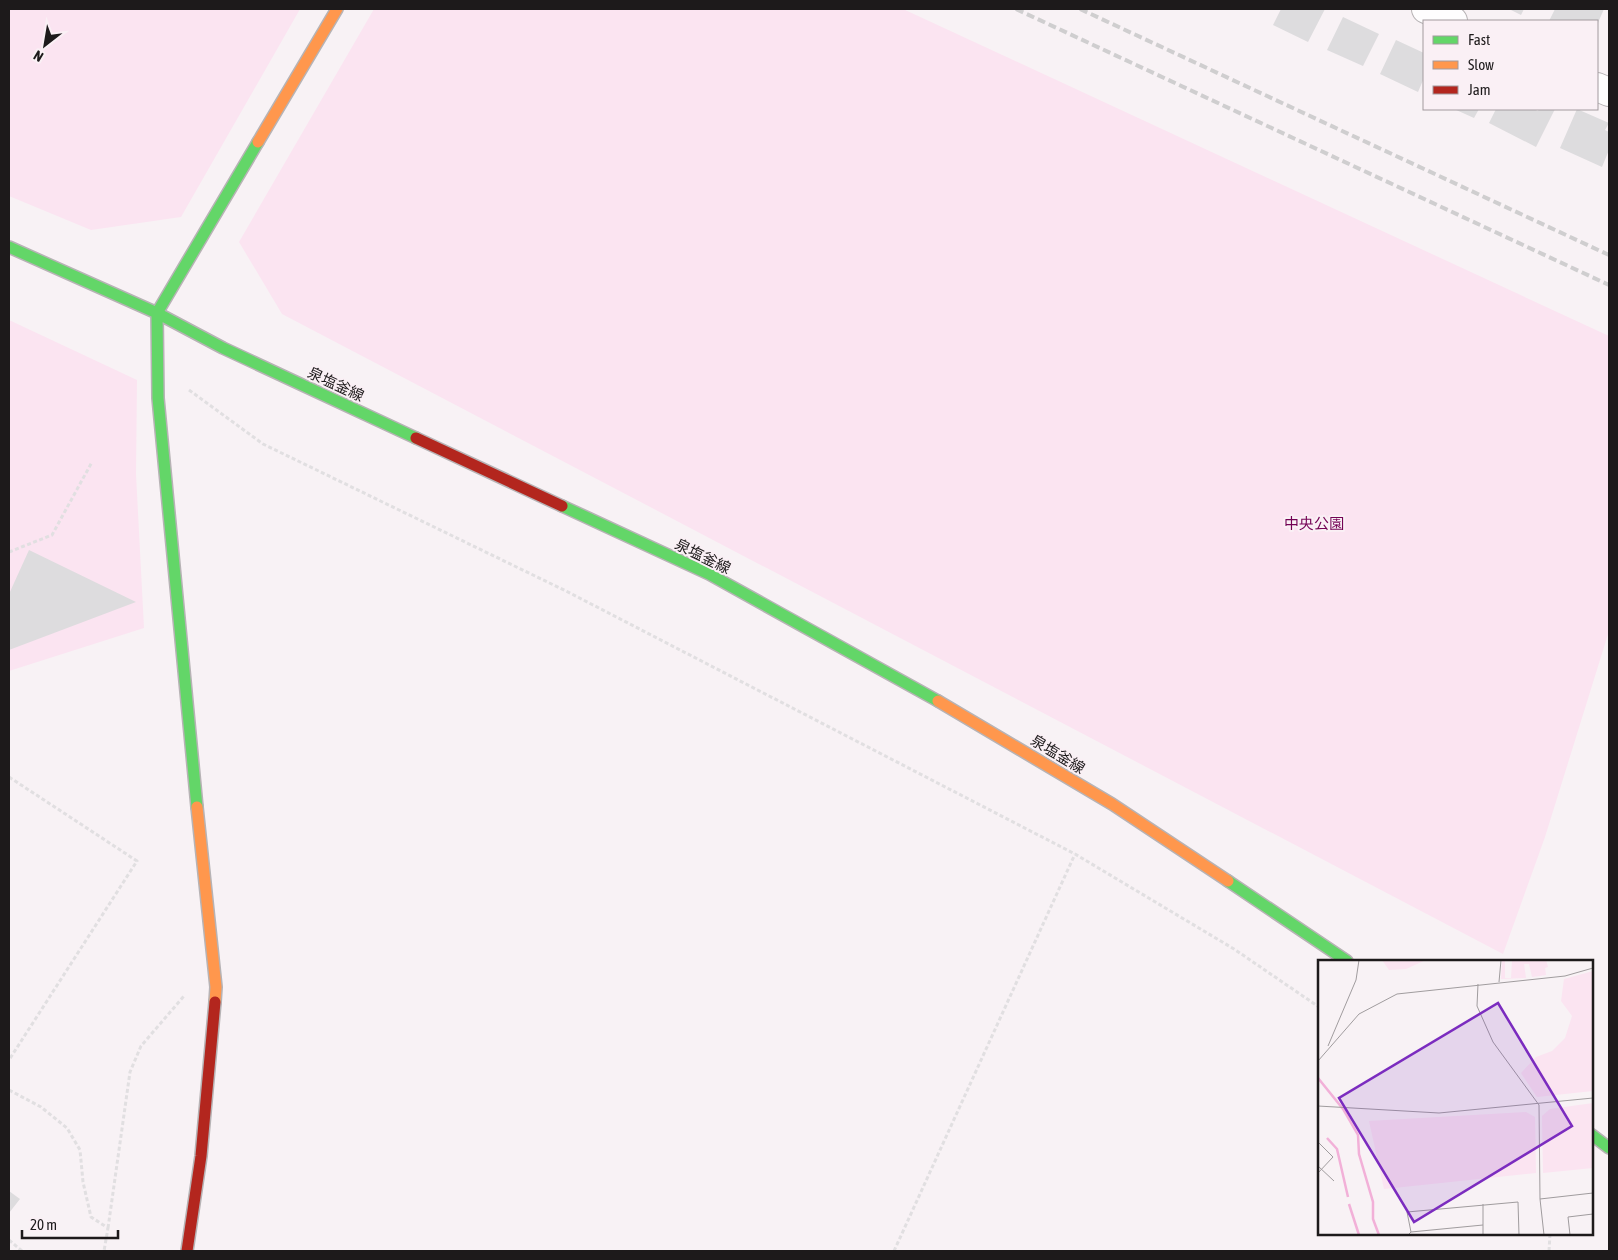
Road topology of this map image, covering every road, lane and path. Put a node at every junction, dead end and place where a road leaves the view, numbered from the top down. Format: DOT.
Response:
graph roads {
  1 [pos="337,9"];
  2 [pos="1426,9"];
  3 [pos="1451,20"];
  4 [pos="9,246"];
  5 [pos="157,313"];
  6 [pos="158,372"];
  7 [pos="92,462"];
  8 [pos="9,552"];
  9 [pos="9,777"];
  10 [pos="1075,854"];
  11 [pos="1346,960"];
  12 [pos="215,979"];
  13 [pos="1318,1006"];
  14 [pos="9,1060"];
  15 [pos="9,1090"];
  16 [pos="1593,1136"];
  17 [pos="1609,1148"];
  18 [pos="108,1228"];
  19 [pos="1550,1235"];
  20 [pos="9,1240"];
  21 [pos="22,1251"];
  22 [pos="104,1251"];
  23 [pos="187,1251"];
  24 [pos="894,1251"];
  25 [pos="1549,1251"];
  1 -- 5 [label="main road"];
  2 -- 3 [label="street"];
  4 -- 5 [label="main road, 泉塩釜線"];
  5 -- 6 [label="main road"];
  5 -- 11 [label="main road, 泉塩釜線"];
  6 -- 10 [label="path"];
  6 -- 12 [label="main road"];
  7 -- 8 [label="path"];
  9 -- 14 [label="path"];
  10 -- 13 [label="path"];
  10 -- 24 [label="path"];
  12 -- 18 [label="path"];
  12 -- 23 [label="main road"];
  15 -- 18 [label="path"];
  16 -- 17 [label="main road"];
  18 -- 22 [label="path"];
  19 -- 25 [label="path"];
  20 -- 21 [label="path"];
}
